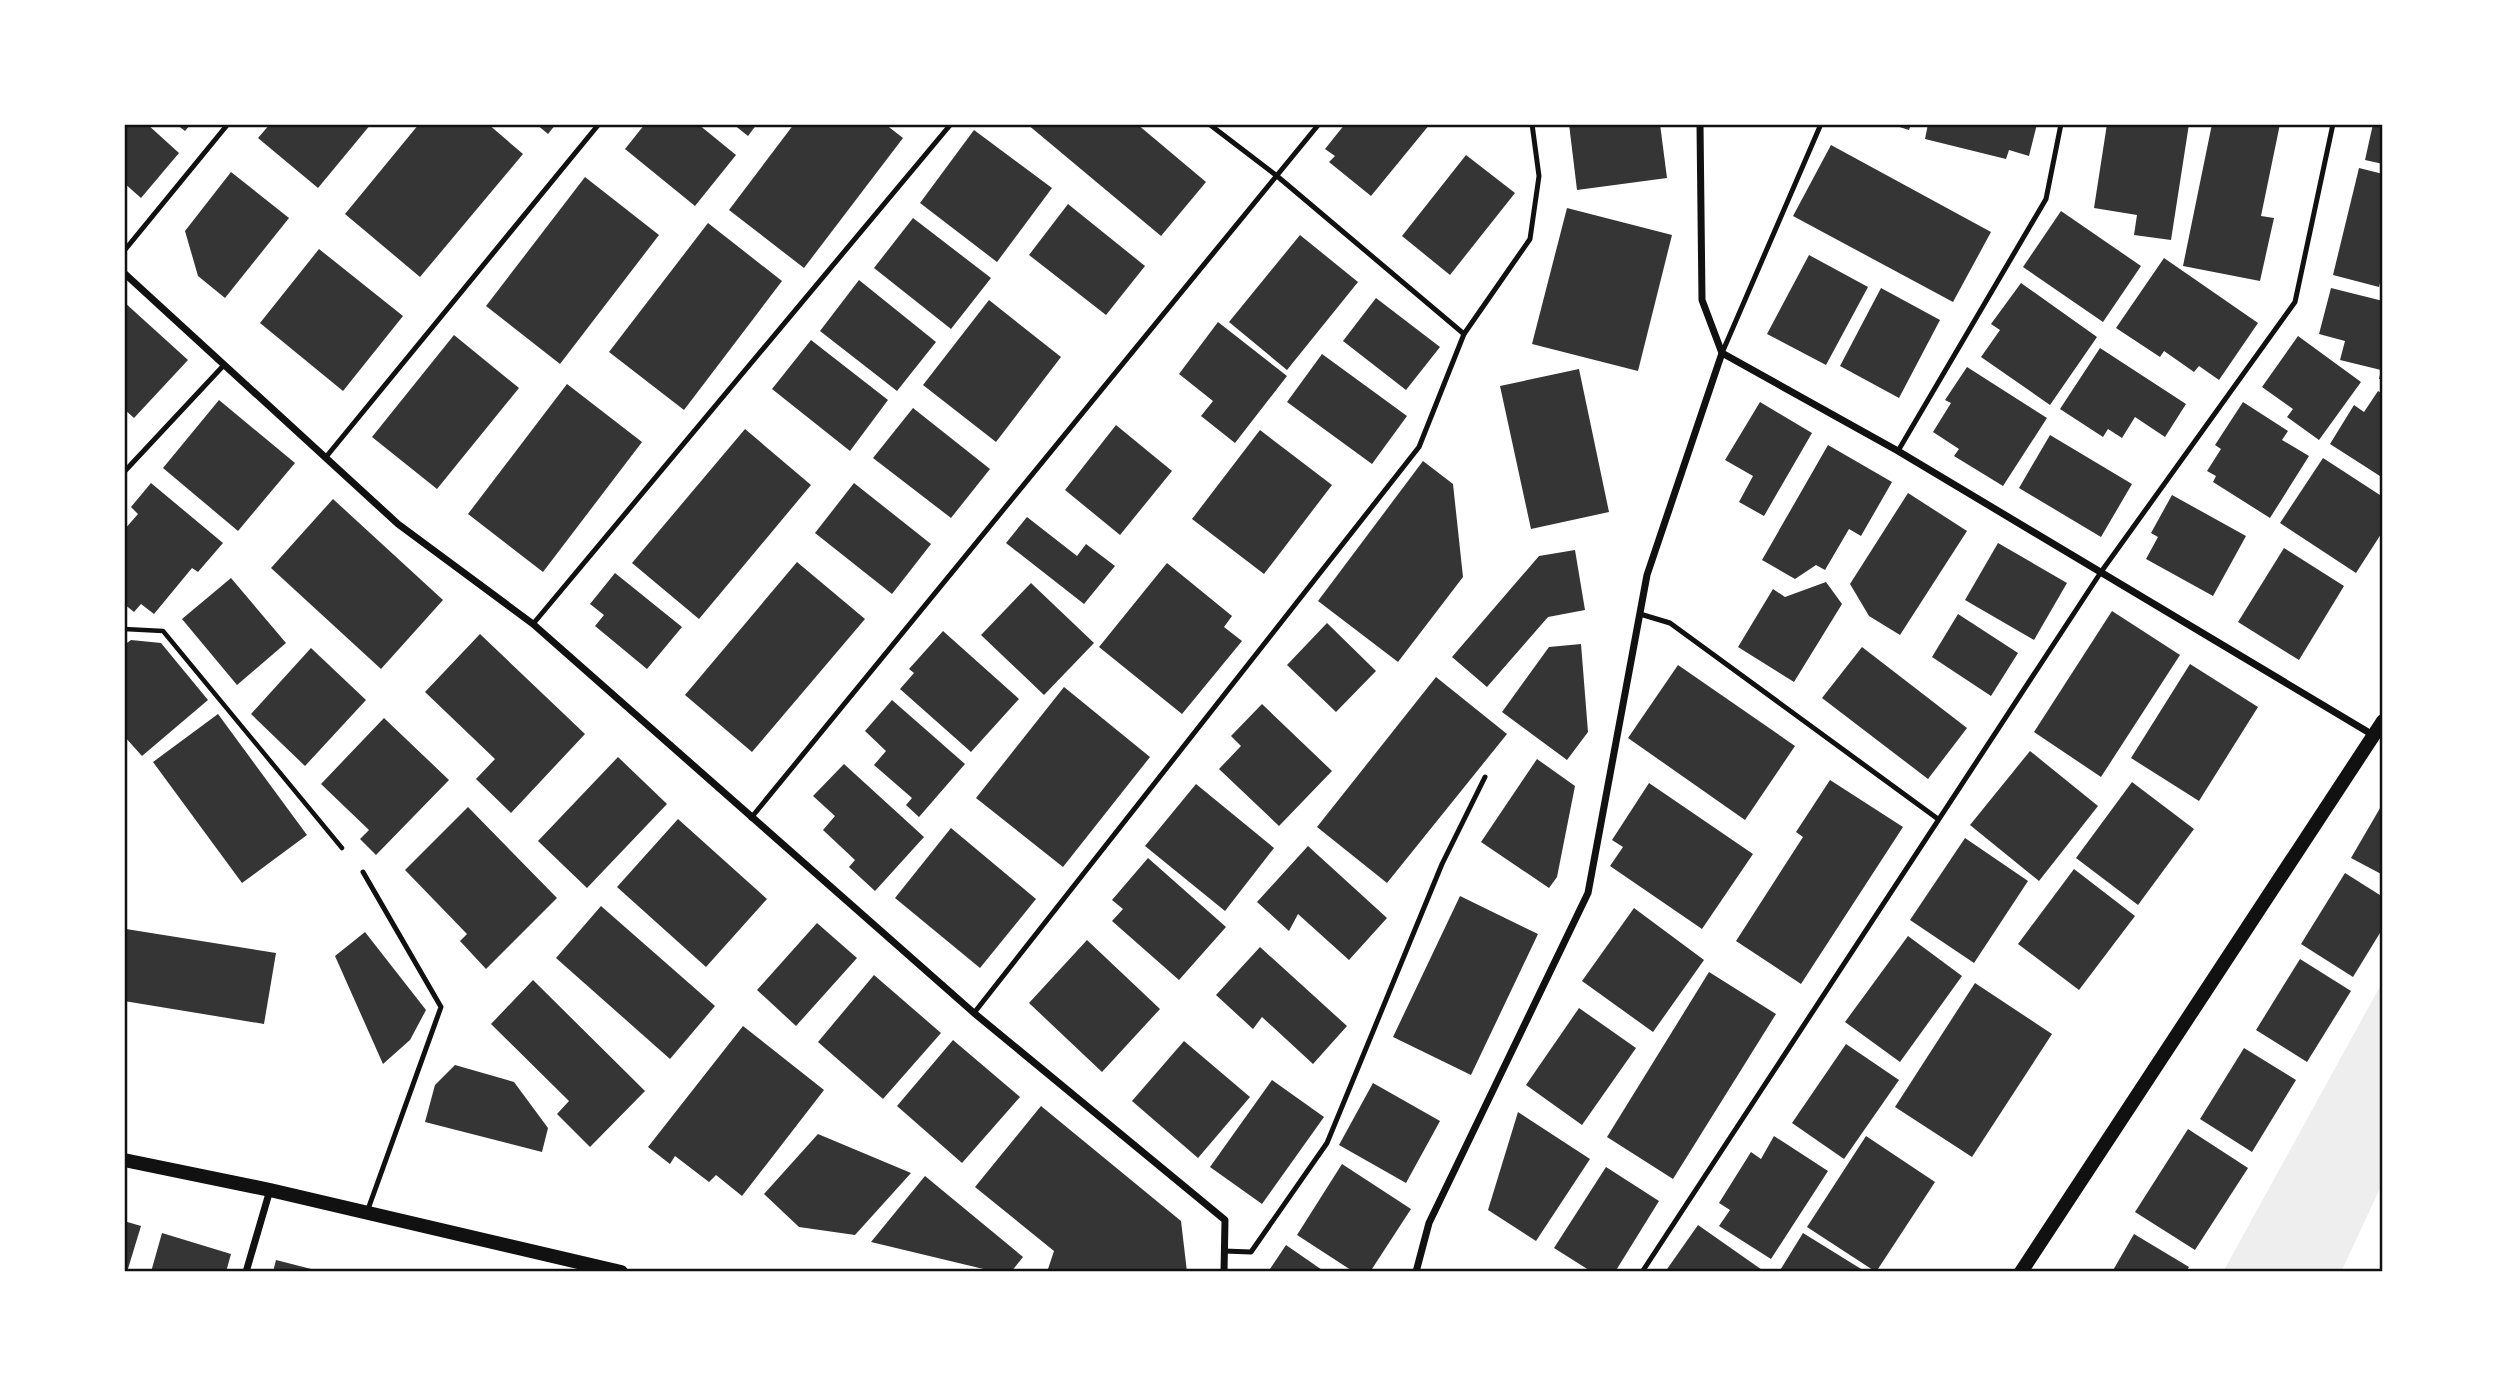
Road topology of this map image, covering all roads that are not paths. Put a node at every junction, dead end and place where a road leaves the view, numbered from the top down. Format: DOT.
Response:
graph roads {
  1 [pos="228,124"];
  2 [pos="599,124"];
  3 [pos="951,124"];
  4 [pos="1209,124"];
  5 [pos="1319,124"];
  6 [pos="1532,124"];
  7 [pos="1700,124"];
  8 [pos="1821,124"];
  9 [pos="2061,124"];
  10 [pos="2333,124"];
  11 [pos="1277,176"];
  12 [pos="124,251"];
  13 [pos="124,273"];
  14 [pos="1464,334"];
  15 [pos="1722,353"];
  16 [pos="224,365"];
  17 [pos="1898,452"];
  18 [pos="326,457"];
  19 [pos="124,472"];
  20 [pos="2101,572"];
  21 [pos="1640,614"];
  22 [pos="533,624"];
  23 [pos="2383,722"];
  24 [pos="2374,736"];
  25 [pos="1485,777"];
  26 [pos="750,818"];
  27 [pos="1938,819"];
  28 [pos="363,873"];
  29 [pos="974,1013"];
  30 [pos="124,1160"];
  31 [pos="270,1190"];
  32 [pos="367,1212"];
  33 [pos="1224,1251"];
  34 [pos="246,1272"];
  35 [pos="621,1272"];
  36 [pos="1224,1272"];
  37 [pos="1416,1272"];
  38 [pos="1642,1272"];
  39 [pos="2021,1272"];
  1 -- 12 [label="lane"];
  2 -- 18 [label="lane"];
  3 -- 22 [label="lane"];
  4 -- 11 [label="lane"];
  5 -- 11 [label="lane"];
  6 -- 14 [label="lane"];
  7 -- 15 [label="street"];
  8 -- 15 [label="lane"];
  9 -- 17 [label="lane"];
  10 -- 20 [label="lane"];
  11 -- 14 [label="lane"];
  11 -- 26 [label="lane"];
  13 -- 16 [label="street"];
  14 -- 29 [label="lane"];
  15 -- 17 [label="street"];
  15 -- 21 [label="street"];
  16 -- 18 [label="street"];
  16 -- 19 [label="lane"];
  17 -- 20 [label="street"];
  18 -- 22 [label="street"];
  20 -- 24 [label="street"];
  20 -- 27 [label="lane"];
  21 -- 27 [label="lane"];
  21 -- 37 [label="street"];
  22 -- 26 [label="street"];
  23 -- 24 [label="main road"];
  24 -- 39 [label="main road"];
  25 -- 33 [label="lane"];
  26 -- 29 [label="street"];
  27 -- 38 [label="lane"];
  28 -- 32 [label="lane"];
  29 -- 33 [label="street"];
  30 -- 31 [label="main road"];
  31 -- 32 [label="main road"];
  31 -- 34 [label="street"];
  32 -- 35 [label="main road"];
  33 -- 36 [label="street"];
}
